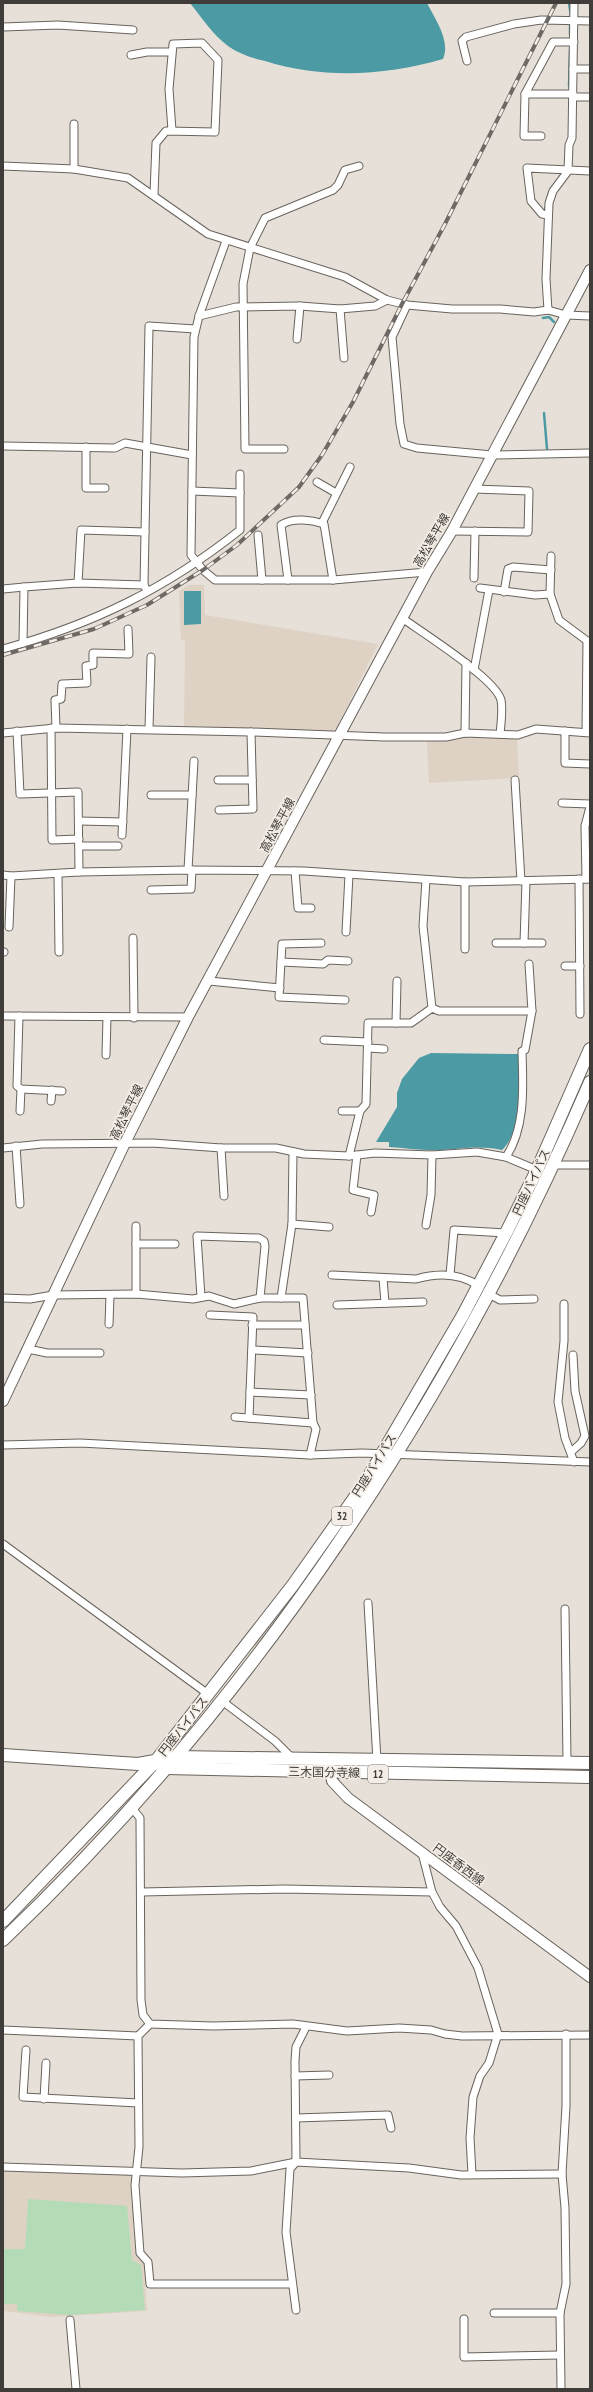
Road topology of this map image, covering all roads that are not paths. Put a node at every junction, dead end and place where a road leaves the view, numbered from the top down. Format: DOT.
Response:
graph roads {
  1 [pos="574,3"];
  2 [pos="574,21"];
  3 [pos="590,21"];
  4 [pos="3,27"];
  5 [pos="133,30"];
  6 [pos="574,42"];
  7 [pos="172,52"];
  8 [pos="131,55"];
  9 [pos="467,61"];
  10 [pos="573,69"];
  11 [pos="590,69"];
  12 [pos="524,94"];
  13 [pos="573,96"];
  14 [pos="590,97"];
  15 [pos="74,124"];
  16 [pos="172,130"];
  17 [pos="541,136"];
  18 [pos="3,166"];
  19 [pos="359,166"];
  20 [pos="74,169"];
  21 [pos="568,171"];
  22 [pos="590,171"];
  23 [pos="154,194"];
  24 [pos="548,215"];
  25 [pos="226,241"];
  26 [pos="250,248"];
  27 [pos="590,270"];
  28 [pos="387,300"];
  29 [pos="407,305"];
  30 [pos="300,306"];
  31 [pos="245,307"];
  32 [pos="340,309"];
  33 [pos="548,310"];
  34 [pos="566,315"];
  35 [pos="199,316"];
  36 [pos="590,316"];
  37 [pos="195,329"];
  38 [pos="297,339"];
  39 [pos="344,358"];
  40 [pos="4,445"];
  41 [pos="86,447"];
  42 [pos="147,447"];
  43 [pos="284,449"];
  44 [pos="590,453"];
  45 [pos="192,455"];
  46 [pos="492,455"];
  47 [pos="350,467"];
  48 [pos="240,474"];
  49 [pos="317,482"];
  50 [pos="105,488"];
  51 [pos="474,489"];
  52 [pos="192,491"];
  53 [pos="240,493"];
  54 [pos="336,493"];
  55 [pos="322,523"];
  56 [pos="452,531"];
  57 [pos="475,531"];
  58 [pos="145,532"];
  59 [pos="258,535"];
  60 [pos="551,556"];
  61 [pos="195,562"];
  62 [pos="551,570"];
  63 [pos="427,572"];
  64 [pos="474,578"];
  65 [pos="262,580"];
  66 [pos="288,580"];
  67 [pos="334,580"];
  68 [pos="78,583"];
  69 [pos="144,585"];
  70 [pos="24,587"];
  71 [pos="480,588"];
  72 [pos="3,589"];
  73 [pos="489,590"];
  74 [pos="147,592"];
  75 [pos="504,592"];
  76 [pos="550,594"];
  77 [pos="402,618"];
  78 [pos="128,629"];
  79 [pos="589,642"];
  80 [pos="23,643"];
  81 [pos="3,649"];
  82 [pos="151,657"];
  83 [pos="466,663"];
  84 [pos="474,670"];
  85 [pos="53,728"];
  86 [pos="127,729"];
  87 [pos="149,729"];
  88 [pos="17,731"];
  89 [pos="565,731"];
  90 [pos="3,732"];
  91 [pos="252,732"];
  92 [pos="465,733"];
  93 [pos="588,733"];
  94 [pos="500,734"];
  95 [pos="339,736"];
  96 [pos="194,761"];
  97 [pos="590,764"];
  98 [pos="218,780"];
  99 [pos="252,780"];
  100 [pos="515,780"];
  101 [pos="52,793"];
  102 [pos="151,795"];
  103 [pos="192,795"];
  104 [pos="562,803"];
  105 [pos="590,805"];
  106 [pos="219,810"];
  107 [pos="79,821"];
  108 [pos="123,822"];
  109 [pos="122,836"];
  110 [pos="79,843"];
  111 [pos="118,846"];
  112 [pos="190,870"];
  113 [pos="267,870"];
  114 [pos="295,871"];
  115 [pos="79,872"];
  116 [pos="3,875"];
  117 [pos="58,875"];
  118 [pos="348,875"];
  119 [pos="11,876"];
  120 [pos="585,879"];
  121 [pos="426,880"];
  122 [pos="523,881"];
  123 [pos="465,882"];
  124 [pos="151,890"];
  125 [pos="311,908"];
  126 [pos="9,927"];
  127 [pos="346,932"];
  128 [pos="133,938"];
  129 [pos="321,943"];
  130 [pos="496,943"];
  131 [pos="524,943"];
  132 [pos="542,944"];
  133 [pos="465,949"];
  134 [pos="59,952"];
  135 [pos="348,961"];
  136 [pos="281,962"];
  137 [pos="529,964"];
  138 [pos="565,966"];
  139 [pos="580,966"];
  140 [pos="209,981"];
  141 [pos="397,981"];
  142 [pos="280,988"];
  143 [pos="345,1000"];
  144 [pos="432,1008"];
  145 [pos="532,1010"];
  146 [pos="580,1014"];
  147 [pos="3,1016"];
  148 [pos="19,1016"];
  149 [pos="107,1017"];
  150 [pos="188,1017"];
  151 [pos="134,1018"];
  152 [pos="396,1023"];
  153 [pos="324,1040"];
  154 [pos="368,1045"];
  155 [pos="384,1049"];
  156 [pos="590,1049"];
  157 [pos="106,1056"];
  158 [pos="590,1082"];
  159 [pos="21,1089"];
  160 [pos="52,1090"];
  161 [pos="62,1091"];
  162 [pos="51,1102"];
  163 [pos="20,1111"];
  164 [pos="342,1111"];
  165 [pos="360,1111"];
  166 [pos="125,1143"];
  167 [pos="16,1146"];
  168 [pos="3,1148"];
  169 [pos="221,1148"];
  170 [pos="293,1152"];
  171 [pos="353,1155"];
  172 [pos="432,1155"];
  173 [pos="506,1157"];
  174 [pos="555,1163"];
  175 [pos="590,1165"];
  176 [pos="537,1170"];
  177 [pos="224,1196"];
  178 [pos="20,1204"];
  179 [pos="370,1212"];
  180 [pos="292,1224"];
  181 [pos="426,1225"];
  182 [pos="136,1226"];
  183 [pos="329,1227"];
  184 [pos="506,1233"];
  185 [pos="136,1244"];
  186 [pos="175,1244"];
  187 [pos="332,1275"];
  188 [pos="450,1275"];
  189 [pos="383,1278"];
  190 [pos="479,1286"];
  191 [pos="136,1294"];
  192 [pos="489,1294"];
  193 [pos="53,1295"];
  194 [pos="110,1295"];
  195 [pos="201,1297"];
  196 [pos="3,1298"];
  197 [pos="260,1298"];
  198 [pos="281,1298"];
  199 [pos="534,1299"];
  200 [pos="423,1302"];
  201 [pos="385,1304"];
  202 [pos="564,1304"];
  203 [pos="337,1305"];
  204 [pos="210,1315"];
  205 [pos="109,1324"];
  206 [pos="252,1325"];
  207 [pos="306,1325"];
  208 [pos="28,1349"];
  209 [pos="252,1350"];
  210 [pos="100,1353"];
  211 [pos="308,1353"];
  212 [pos="573,1355"];
  213 [pos="250,1392"];
  214 [pos="311,1395"];
  215 [pos="3,1401"];
  216 [pos="235,1418"];
  217 [pos="250,1418"];
  218 [pos="313,1422"];
  219 [pos="3,1445"];
  220 [pos="571,1452"];
  221 [pos="382,1454"];
  222 [pos="310,1455"];
  223 [pos="396,1455"];
  224 [pos="574,1462"];
  225 [pos="590,1462"];
  226 [pos="3,1544"];
  227 [pos="368,1603"];
  228 [pos="565,1609"];
  229 [pos="208,1694"];
  230 [pos="222,1701"];
  231 [pos="3,1755"];
  232 [pos="177,1757"];
  233 [pos="293,1760"];
  234 [pos="329,1760"];
  235 [pos="377,1761"];
  236 [pos="155,1762"];
  237 [pos="566,1762"];
  238 [pos="590,1763"];
  239 [pos="166,1768"];
  240 [pos="330,1773"];
  241 [pos="590,1777"];
  242 [pos="132,1808"];
  243 [pos="422,1854"];
  244 [pos="142,1892"];
  245 [pos="432,1892"];
  246 [pos="3,1920"];
  247 [pos="3,1940"];
  248 [pos="590,1977"];
  249 [pos="150,2024"];
  250 [pos="306,2028"];
  251 [pos="3,2030"];
  252 [pos="498,2034"];
  253 [pos="566,2034"];
  254 [pos="590,2035"];
  255 [pos="138,2036"];
  256 [pos="26,2050"];
  257 [pos="46,2063"];
  258 [pos="329,2075"];
  259 [pos="295,2076"];
  260 [pos="44,2099"];
  261 [pos="138,2103"];
  262 [pos="296,2118"];
  263 [pos="391,2128"];
  264 [pos="296,2162"];
  265 [pos="3,2167"];
  266 [pos="136,2171"];
  267 [pos="472,2174"];
  268 [pos="562,2174"];
  269 [pos="292,2284"];
  270 [pos="296,2310"];
  271 [pos="560,2313"];
  272 [pos="494,2314"];
  273 [pos="464,2319"];
  274 [pos="70,2320"];
  275 [pos="560,2355"];
  276 [pos="76,2389"];
  277 [pos="561,2389"];
  1 -- 2 [label="street"];
  2 -- 3 [label="street"];
  2 -- 6 [label="street"];
  2 -- 9 [label="street"];
  4 -- 5 [label="street"];
  6 -- 10 [label="street"];
  6 -- 12 [label="street"];
  7 -- 8 [label="street"];
  7 -- 16 [label="street"];
  7 -- 16 [label="street"];
  10 -- 11 [label="street"];
  10 -- 13 [label="street"];
  12 -- 13 [label="street"];
  12 -- 17 [label="street"];
  13 -- 14 [label="street"];
  13 -- 21 [label="street"];
  15 -- 20 [label="street"];
  16 -- 23 [label="street"];
  18 -- 20 [label="street"];
  19 -- 26 [label="street"];
  20 -- 23 [label="street"];
  21 -- 22 [label="street"];
  21 -- 24 [label="street"];
  21 -- 24 [label="street"];
  23 -- 25 [label="street"];
  24 -- 33 [label="street"];
  25 -- 26 [label="street"];
  25 -- 35 [label="street"];
  26 -- 28 [label="street"];
  26 -- 31 [label="street"];
  27 -- 34 [label="main road, 高松琴平線"];
  28 -- 29 [label="street"];
  28 -- 32 [label="street"];
  29 -- 33 [label="street"];
  29 -- 46 [label="street"];
  30 -- 31 [label="street"];
  30 -- 32 [label="street"];
  30 -- 38 [label="street"];
  31 -- 35 [label="street"];
  31 -- 43 [label="street"];
  32 -- 39 [label="street"];
  33 -- 34 [label="street"];
  34 -- 36 [label="street"];
  34 -- 46 [label="main road, 高松琴平線"];
  35 -- 37 [label="street"];
  37 -- 42 [label="street"];
  37 -- 45 [label="street"];
  40 -- 41 [label="street"];
  41 -- 42 [label="street"];
  41 -- 50 [label="street"];
  42 -- 45 [label="street"];
  42 -- 58 [label="street"];
  44 -- 46 [label="street"];
  45 -- 52 [label="street"];
  46 -- 51 [label="main road, 高松琴平線"];
  47 -- 54 [label="street"];
  48 -- 53 [label="street"];
  49 -- 54 [label="street"];
  51 -- 56 [label="main road, 高松琴平線"];
  51 -- 57 [label="street"];
  52 -- 53 [label="street"];
  52 -- 61 [label="street"];
  53 -- 61 [label="street"];
  54 -- 55 [label="street"];
  55 -- 66 [label="street"];
  55 -- 67 [label="street"];
  56 -- 57 [label="street"];
  56 -- 63 [label="main road, 高松琴平線"];
  57 -- 64 [label="street"];
  58 -- 68 [label="street"];
  58 -- 69 [label="street"];
  59 -- 65 [label="street"];
  60 -- 62 [label="street"];
  61 -- 65 [label="street"];
  61 -- 74 [label="street"];
  62 -- 75 [label="street"];
  62 -- 76 [label="street"];
  63 -- 67 [label="street"];
  63 -- 77 [label="main road, 高松琴平線"];
  65 -- 66 [label="street"];
  66 -- 67 [label="street"];
  68 -- 69 [label="street"];
  68 -- 70 [label="street"];
  69 -- 74 [label="street"];
  70 -- 72 [label="street"];
  70 -- 80 [label="street"];
  71 -- 73 [label="street"];
  73 -- 75 [label="street"];
  73 -- 84 [label="street"];
  74 -- 80 [label="street"];
  75 -- 76 [label="street"];
  76 -- 79 [label="street"];
  77 -- 83 [label="street"];
  77 -- 95 [label="main road, 高松琴平線"];
  78 -- 85 [label="street"];
  79 -- 93 [label="street"];
  80 -- 81 [label="street"];
  82 -- 87 [label="street"];
  83 -- 84 [label="street"];
  83 -- 92 [label="street"];
  84 -- 94 [label="street"];
  85 -- 86 [label="street"];
  85 -- 88 [label="street"];
  85 -- 101 [label="street"];
  86 -- 87 [label="street"];
  86 -- 108 [label="street"];
  87 -- 91 [label="street"];
  88 -- 90 [label="street"];
  88 -- 101 [label="street"];
  89 -- 93 [label="street"];
  89 -- 94 [label="street"];
  89 -- 97 [label="street"];
  91 -- 95 [label="street"];
  91 -- 99 [label="street"];
  92 -- 94 [label="street"];
  92 -- 95 [label="street"];
  95 -- 113 [label="main road, 高松琴平線"];
  96 -- 103 [label="street"];
  98 -- 99 [label="street"];
  99 -- 106 [label="street"];
  100 -- 122 [label="street"];
  101 -- 107 [label="street"];
  101 -- 110 [label="street"];
  102 -- 103 [label="street"];
  103 -- 112 [label="street"];
  104 -- 105 [label="street"];
  105 -- 120 [label="street"];
  107 -- 108 [label="street"];
  107 -- 110 [label="street"];
  108 -- 109 [label="street"];
  110 -- 111 [label="street"];
  110 -- 115 [label="street"];
  112 -- 113 [label="street"];
  112 -- 115 [label="street"];
  112 -- 124 [label="street"];
  113 -- 114 [label="street"];
  113 -- 140 [label="main road, 高松琴平線"];
  114 -- 118 [label="street"];
  114 -- 125 [label="street"];
  115 -- 117 [label="street"];
  116 -- 119 [label="street"];
  117 -- 119 [label="street"];
  117 -- 134 [label="street"];
  118 -- 121 [label="street"];
  118 -- 127 [label="street"];
  119 -- 126 [label="street"];
  120 -- 122 [label="street"];
  120 -- 139 [label="street"];
  121 -- 123 [label="street"];
  121 -- 144 [label="street"];
  122 -- 123 [label="street"];
  122 -- 131 [label="street"];
  123 -- 133 [label="street"];
  128 -- 151 [label="street"];
  129 -- 136 [label="street"];
  130 -- 131 [label="street"];
  131 -- 132 [label="street"];
  135 -- 136 [label="street"];
  136 -- 142 [label="street"];
  137 -- 145 [label="street"];
  138 -- 139 [label="street"];
  139 -- 146 [label="street"];
  140 -- 142 [label="street"];
  140 -- 150 [label="main road, 高松琴平線"];
  141 -- 152 [label="street"];
  142 -- 143 [label="street"];
  144 -- 145 [label="street"];
  144 -- 152 [label="street"];
  145 -- 173 [label="street"];
  147 -- 148 [label="street"];
  148 -- 149 [label="street"];
  148 -- 159 [label="street"];
  149 -- 151 [label="street"];
  149 -- 157 [label="street"];
  150 -- 151 [label="street"];
  150 -- 166 [label="main road, 高松琴平線"];
  152 -- 154 [label="street"];
  153 -- 154 [label="street"];
  154 -- 155 [label="street"];
  154 -- 165 [label="street"];
  156 -- 176 [label="main road, 円座バイパス / 32"];
  158 -- 174 [label="main road, 円座バイパス / 32"];
  159 -- 160 [label="street"];
  159 -- 163 [label="street"];
  160 -- 161 [label="street"];
  160 -- 162 [label="street"];
  164 -- 165 [label="street"];
  165 -- 171 [label="street"];
  166 -- 167 [label="street"];
  166 -- 169 [label="street"];
  166 -- 193 [label="main road, 高松琴平線"];
  167 -- 168 [label="street"];
  167 -- 178 [label="street"];
  169 -- 170 [label="street"];
  169 -- 177 [label="street"];
  170 -- 171 [label="street"];
  170 -- 180 [label="street"];
  171 -- 172 [label="street"];
  171 -- 179 [label="street"];
  172 -- 173 [label="street"];
  172 -- 181 [label="street"];
  173 -- 176 [label="street"];
  174 -- 175 [label="street"];
  174 -- 176 [label="street"];
  174 -- 192 [label="main road, 円座バイパス / 32"];
  176 -- 184 [label="main road, 円座バイパス / 32"];
  180 -- 183 [label="street"];
  180 -- 198 [label="street"];
  182 -- 185 [label="street"];
  184 -- 188 [label="street"];
  184 -- 190 [label="main road, 円座バイパス / 32"];
  185 -- 186 [label="street"];
  185 -- 191 [label="street"];
  187 -- 189 [label="street"];
  188 -- 189 [label="street"];
  188 -- 190 [label="street"];
  189 -- 201 [label="street"];
  190 -- 221 [label="main road, 円座バイパス / 32"];
  191 -- 194 [label="street"];
  191 -- 195 [label="street"];
  192 -- 199 [label="street"];
  192 -- 223 [label="main road, 円座バイパス / 32"];
  193 -- 194 [label="street"];
  193 -- 196 [label="street"];
  193 -- 208 [label="main road, 高松琴平線"];
  194 -- 205 [label="street"];
  195 -- 197 [label="street"];
  195 -- 197 [label="street"];
  197 -- 198 [label="street"];
  198 -- 207 [label="street"];
  200 -- 201 [label="street"];
  201 -- 203 [label="street"];
  202 -- 220 [label="street"];
  204 -- 206 [label="street"];
  206 -- 207 [label="street"];
  206 -- 209 [label="street"];
  207 -- 211 [label="street"];
  208 -- 210 [label="street"];
  208 -- 215 [label="main road, 高松琴平線"];
  209 -- 211 [label="street"];
  209 -- 213 [label="street"];
  211 -- 214 [label="street"];
  212 -- 220 [label="street"];
  213 -- 214 [label="street"];
  213 -- 217 [label="street"];
  214 -- 218 [label="street"];
  216 -- 217 [label="street"];
  217 -- 218 [label="street"];
  218 -- 222 [label="street"];
  219 -- 222 [label="street"];
  220 -- 224 [label="street"];
  221 -- 222 [label="street"];
  221 -- 223 [label="street"];
  221 -- 229 [label="main road, 円座バイパス / 32"];
  223 -- 224 [label="street"];
  223 -- 230 [label="main road, 円座バイパス / 32"];
  224 -- 225 [label="street"];
  226 -- 229 [label="street"];
  227 -- 235 [label="street"];
  228 -- 237 [label="street"];
  229 -- 236 [label="main road, 円座バイパス / 32"];
  230 -- 232 [label="main road, 円座バイパス / 32"];
  230 -- 233 [label="street"];
  231 -- 236 [label="main road, 三木国分寺線 / 12"];
  232 -- 233 [label="main road, 三木国分寺線 / 12"];
  232 -- 236 [label="main road, 三木国分寺線 / 12"];
  232 -- 239 [label="main road, 円座バイパス / 32"];
  233 -- 234 [label="main road, 三木国分寺線 / 12"];
  234 -- 235 [label="main road, 三木国分寺線 / 12"];
  234 -- 240 [label="main road, 円座香西線"];
  235 -- 237 [label="main road, 三木国分寺線 / 12"];
  236 -- 239 [label="main road, 三木国分寺線 / 12"];
  236 -- 246 [label="main road, 円座バイパス / 32"];
  237 -- 238 [label="main road, 三木国分寺線 / 12"];
  239 -- 240 [label="main road, 三木国分寺線 / 12"];
  239 -- 242 [label="main road, 円座バイパス / 32"];
  240 -- 241 [label="main road, 三木国分寺線 / 12"];
  240 -- 243 [label="main road, 円座香西線"];
  242 -- 244 [label="street"];
  242 -- 247 [label="main road, 円座バイパス / 32"];
  243 -- 245 [label="street"];
  243 -- 248 [label="main road, 円座香西線"];
  244 -- 245 [label="street"];
  244 -- 249 [label="street"];
  245 -- 252 [label="street"];
  249 -- 250 [label="street"];
  249 -- 255 [label="street"];
  250 -- 252 [label="street"];
  250 -- 259 [label="street"];
  251 -- 255 [label="street"];
  252 -- 253 [label="street"];
  252 -- 267 [label="street"];
  253 -- 254 [label="street"];
  253 -- 268 [label="street"];
  255 -- 261 [label="street"];
  256 -- 260 [label="street"];
  257 -- 260 [label="street"];
  258 -- 259 [label="street"];
  259 -- 262 [label="street"];
  260 -- 261 [label="street"];
  261 -- 266 [label="street"];
  262 -- 263 [label="street"];
  262 -- 264 [label="street"];
  264 -- 266 [label="street"];
  264 -- 267 [label="street"];
  264 -- 269 [label="street"];
  265 -- 266 [label="street"];
  266 -- 269 [label="street"];
  267 -- 268 [label="street"];
  268 -- 271 [label="street"];
  269 -- 270 [label="street"];
  271 -- 272 [label="street"];
  271 -- 275 [label="street"];
  273 -- 275 [label="street"];
  274 -- 276 [label="street"];
  275 -- 277 [label="street"];
}
